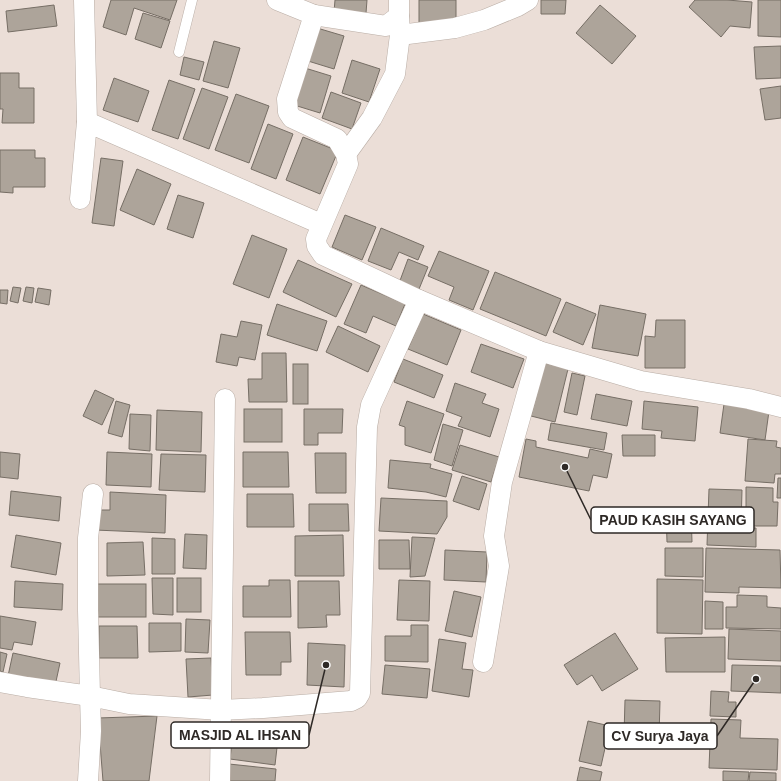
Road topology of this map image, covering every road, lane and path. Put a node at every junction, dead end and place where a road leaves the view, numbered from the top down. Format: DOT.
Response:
graph roads {
  1 [pos="84,0"];
  2 [pos="192,0"];
  3 [pos="277,0"];
  4 [pos="528,0"];
  5 [pos="314,16"];
  6 [pos="399,17"];
  7 [pos="179,52"];
  8 [pos="87,122"];
  9 [pos="346,154"];
  10 [pos="80,199"];
  11 [pos="321,224"];
  12 [pos="419,300"];
  13 [pos="539,351"];
  14 [pos="225,399"];
  15 [pos="781,407"];
  16 [pos="93,494"];
  17 [pos="483,662"];
  18 [pos="0,682"];
  19 [pos="90,696"];
  20 [pos="221,710"];
  21 [pos="88,781"];
  22 [pos="220,781"];
  1 -- 8 [label="street"];
  2 -- 7 [label="lane"];
  3 -- 5 [label="street"];
  4 -- 6 [label="street"];
  5 -- 6 [label="street"];
  5 -- 9 [label="street"];
  6 -- 9 [label="street"];
  8 -- 10 [label="street"];
  8 -- 11 [label="street"];
  9 -- 11 [label="street"];
  11 -- 12 [label="street"];
  12 -- 13 [label="street"];
  12 -- 20 [label="street"];
  13 -- 15 [label="street"];
  13 -- 17 [label="street"];
  14 -- 20 [label="street"];
  16 -- 19 [label="street"];
  18 -- 19 [label="street"];
  19 -- 20 [label="street"];
  19 -- 21 [label="street"];
  20 -- 22 [label="street"];
}
